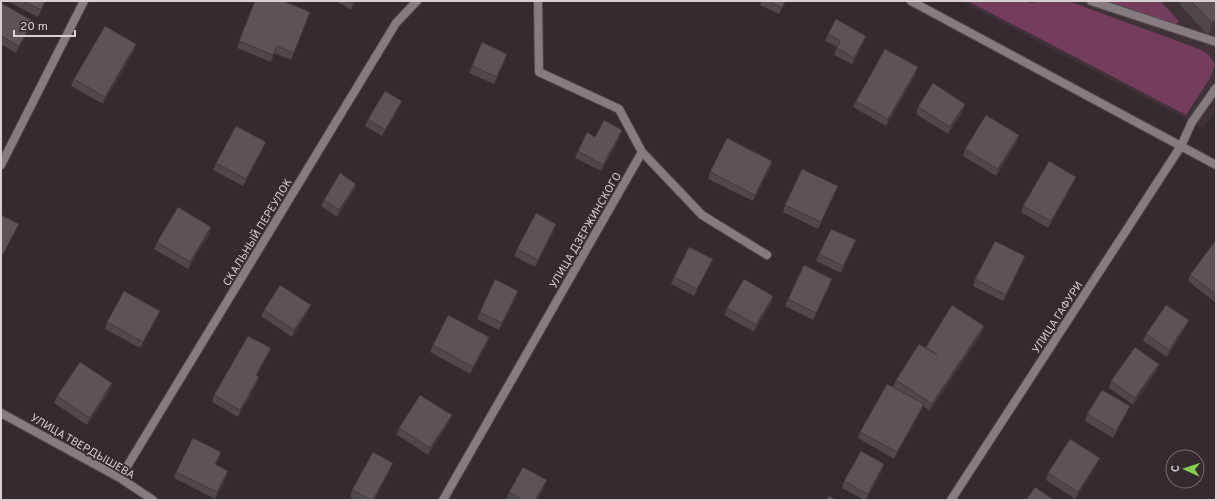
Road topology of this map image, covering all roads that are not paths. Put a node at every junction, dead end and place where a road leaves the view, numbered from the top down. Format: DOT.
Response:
graph roads {
  1 [pos="84,1"];
  2 [pos="416,1"];
  3 [pos="538,1"];
  4 [pos="911,1"];
  5 [pos="1091,1"];
  6 [pos="1216,42"];
  7 [pos="1216,88"];
  8 [pos="1181,146"];
  9 [pos="642,152"];
  10 [pos="1216,165"];
  11 [pos="1,166"];
  12 [pos="768,255"];
  13 [pos="1,413"];
  14 [pos="120,478"];
  15 [pos="153,500"];
  16 [pos="443,500"];
  17 [pos="951,500"];
  1 -- 11 [label="street"];
  2 -- 14 [label="street, СКАЛЬНЫЙ ПЕРЕУЛОК"];
  3 -- 9 [label="street"];
  4 -- 8 [label="street"];
  5 -- 6 [label="street"];
  7 -- 8 [label="street, УЛИЦА ГАФУРИ"];
  8 -- 10 [label="street"];
  8 -- 17 [label="street, УЛИЦА ГАФУРИ"];
  9 -- 12 [label="street"];
  9 -- 16 [label="street, УЛИЦА ДЗЕРЖИНСКОГО"];
  13 -- 14 [label="street, УЛИЦА ТВЕРДЫШЕВА"];
  14 -- 15 [label="street, УЛИЦА ТВЕРДЫШЕВА"];
}
